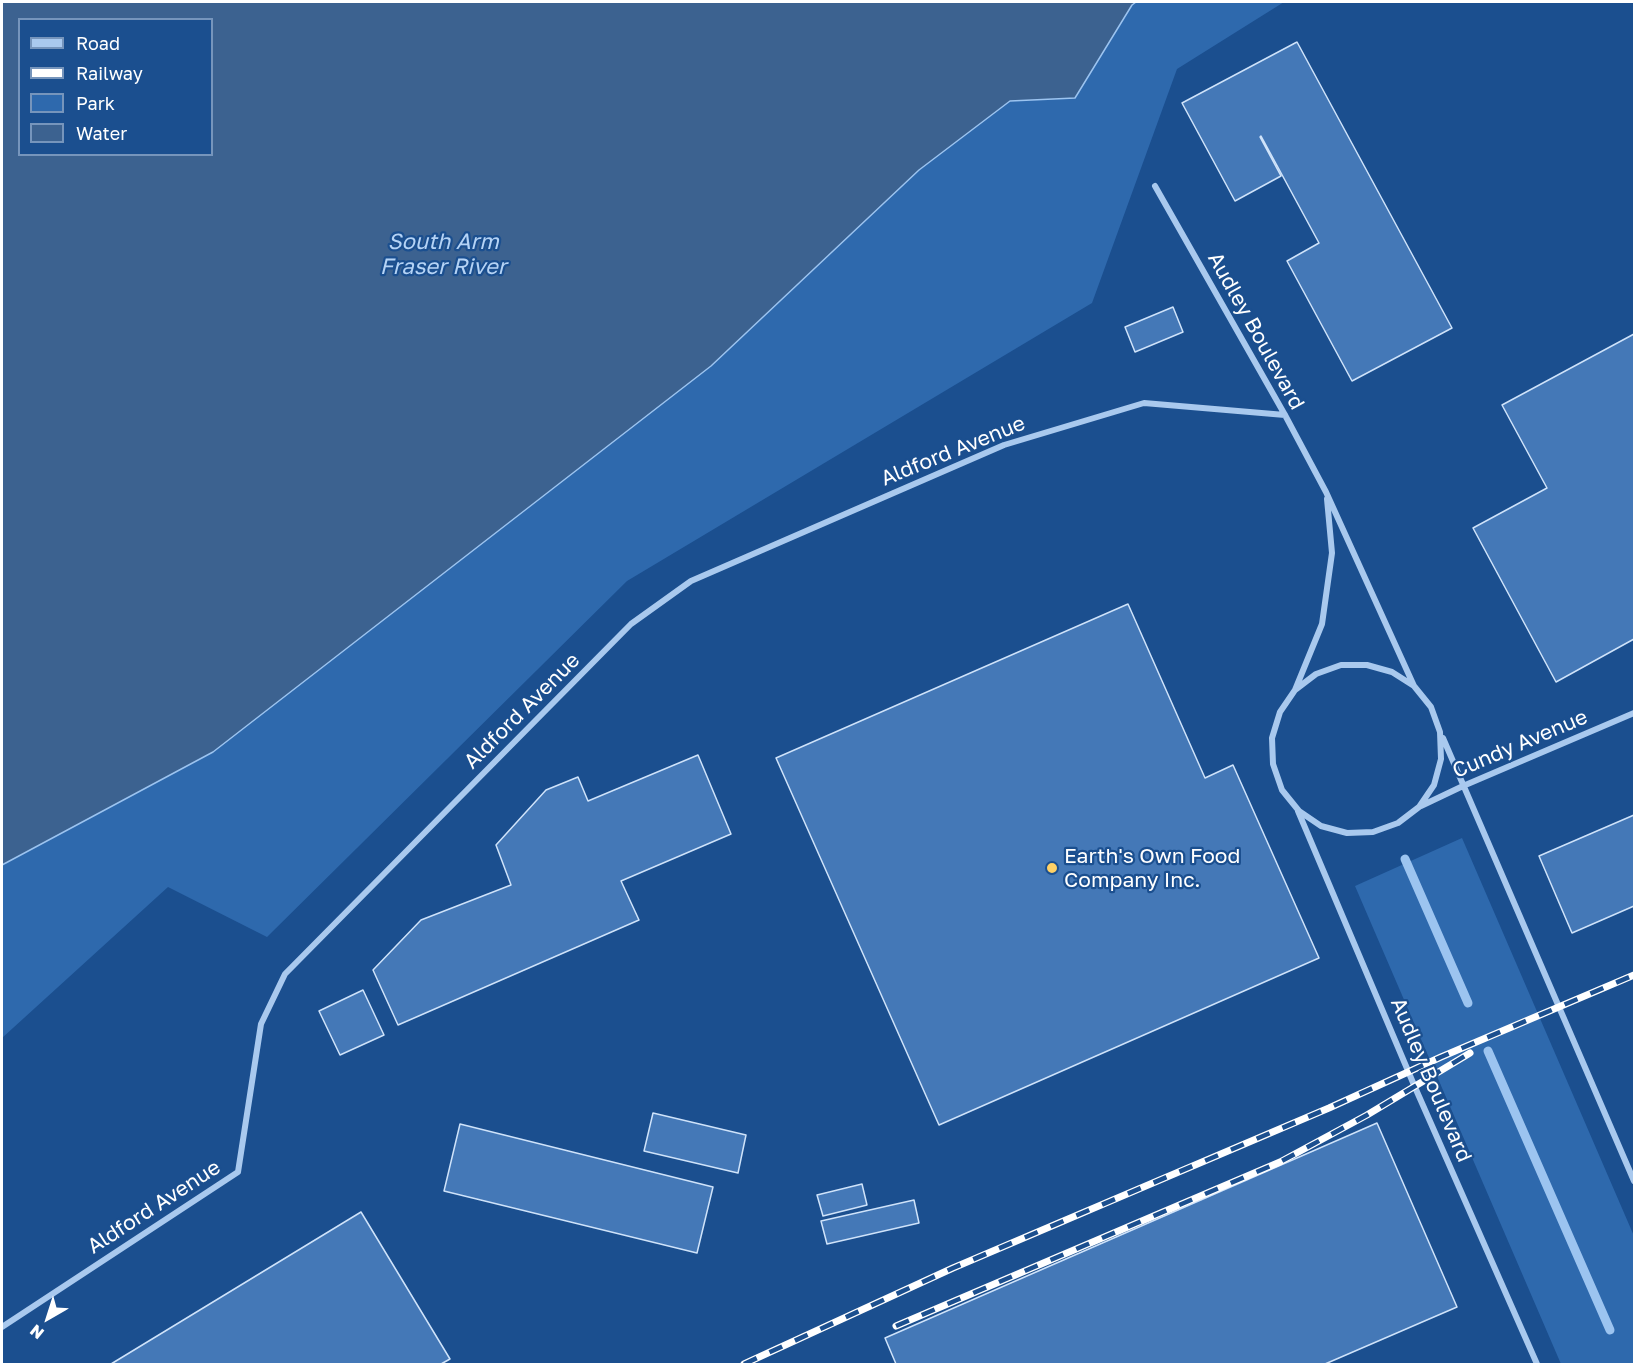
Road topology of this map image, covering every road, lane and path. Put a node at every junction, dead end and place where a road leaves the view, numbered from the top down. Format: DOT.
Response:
graph roads {
  1 [pos="1155,186"];
  2 [pos="1285,415"];
  3 [pos="1326,492"];
  4 [pos="1414,686"];
  5 [pos="1295,690"];
  6 [pos="1635,713"];
  7 [pos="1440,732"];
  8 [pos="1463,786"];
  9 [pos="1296,807"];
  10 [pos="1419,807"];
  11 [pos="1635,1181"];
  12 [pos="2,1327"];
  13 [pos="1537,1365"];
  1 -- 2 [label="street, Audley Boulevard"];
  2 -- 3 [label="street, Audley Boulevard"];
  2 -- 12 [label="street, Aldford Avenue"];
  3 -- 4 [label="street, Audley Boulevard"];
  3 -- 5 [label="street, Audley Boulevard"];
  4 -- 5 [label="street"];
  4 -- 7 [label="street"];
  5 -- 9 [label="street"];
  6 -- 8 [label="street, Cundy Avenue"];
  7 -- 8 [label="street"];
  7 -- 10 [label="street"];
  8 -- 10 [label="street, Cundy Avenue"];
  8 -- 11 [label="street"];
  9 -- 10 [label="street"];
  9 -- 13 [label="street, Audley Boulevard"];
}
